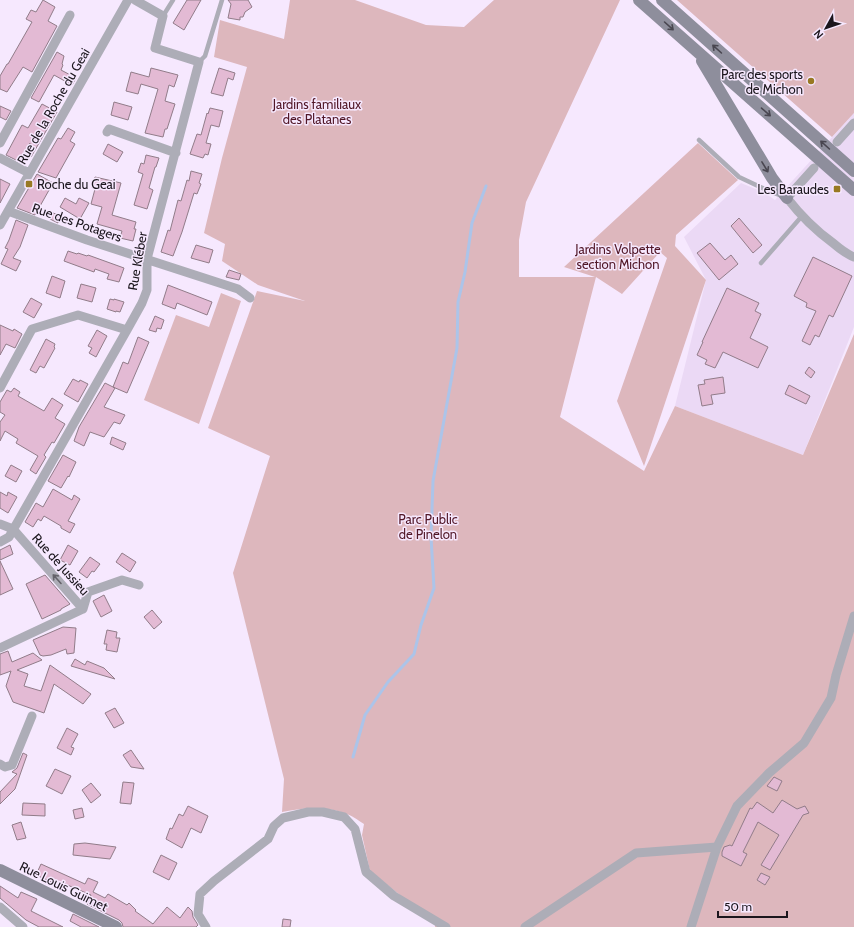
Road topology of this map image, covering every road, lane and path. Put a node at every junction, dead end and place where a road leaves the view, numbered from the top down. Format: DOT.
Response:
graph roads {
  1 [pos="128,0"];
  2 [pos="134,0"];
  3 [pos="173,0"];
  4 [pos="222,0"];
  5 [pos="640,0"];
  6 [pos="662,0"];
  7 [pos="70,15"];
  8 [pos="163,16"];
  9 [pos="695,49"];
  10 [pos="198,62"];
  11 [pos="854,123"];
  12 [pos="107,132"];
  13 [pos="698,140"];
  14 [pos="837,142"];
  15 [pos="0,143"];
  16 [pos="176,154"];
  17 [pos="0,158"];
  18 [pos="814,168"];
  19 [pos="854,171"];
  20 [pos="29,173"];
  21 [pos="854,190"];
  22 [pos="787,198"];
  23 [pos="8,211"];
  24 [pos="802,216"];
  25 [pos="0,225"];
  26 [pos="854,257"];
  27 [pos="147,259"];
  28 [pos="761,263"];
  29 [pos="250,298"];
  30 [pos="126,330"];
  31 [pos="0,388"];
  32 [pos="0,524"];
  33 [pos="13,529"];
  34 [pos="0,542"];
  35 [pos="139,585"];
  36 [pos="83,608"];
  37 [pos="854,616"];
  38 [pos="0,648"];
  39 [pos="32,716"];
  40 [pos="0,764"];
  41 [pos="717,847"];
  42 [pos="0,870"];
  43 [pos="0,907"];
  44 [pos="23,927"];
  45 [pos="116,927"];
  46 [pos="206,927"];
  47 [pos="446,927"];
  48 [pos="525,927"];
  49 [pos="691,927"];
  1 -- 20 [label="street, Rue de la Roche du Geai"];
  2 -- 8 [label="street"];
  3 -- 8 [label="lane"];
  4 -- 10 [label="lane"];
  5 -- 9 [label="main road, one-way"];
  19 -- 6 [label="main road, one-way"];
  7 -- 15 [label="street"];
  8 -- 10 [label="street"];
  9 -- 21 [label="main road, one-way"];
  9 -- 22 [label="main road, one-way"];
  10 -- 16 [label="street, Rue Kléber"];
  11 -- 14 [label="street"];
  12 -- 16 [label="street"];
  13 -- 22 [label="lane"];
  16 -- 27 [label="street, Rue Kléber"];
  17 -- 20 [label="street"];
  18 -- 22 [label="street"];
  20 -- 23 [label="street, Rue de la Roche du Geai"];
  22 -- 24 [label="street"];
  23 -- 25 [label="street, Rue de la Roche du Geai"];
  23 -- 27 [label="street, Rue des Potagers"];
  24 -- 26 [label="street"];
  24 -- 28 [label="lane"];
  27 -- 29 [label="street, Rue des Potagers"];
  27 -- 30 [label="street, Rue Kléber"];
  30 -- 31 [label="street"];
  30 -- 33 [label="street, Rue Kléber"];
  32 -- 33 [label="street, Rue de Jussieu"];
  33 -- 34 [label="street, Rue Kléber"];
  36 -- 33 [label="street, Rue de Jussieu, one-way"];
  35 -- 36 [label="street, Rue de Jussieu"];
  36 -- 38 [label="street"];
  37 -- 41 [label="street"];
  39 -- 40 [label="street"];
  41 -- 48 [label="street"];
  41 -- 49 [label="street"];
  42 -- 45 [label="main road, Rue Louis Guimet"];
  43 -- 44 [label="street"];
  46 -- 47 [label="street"];
}
